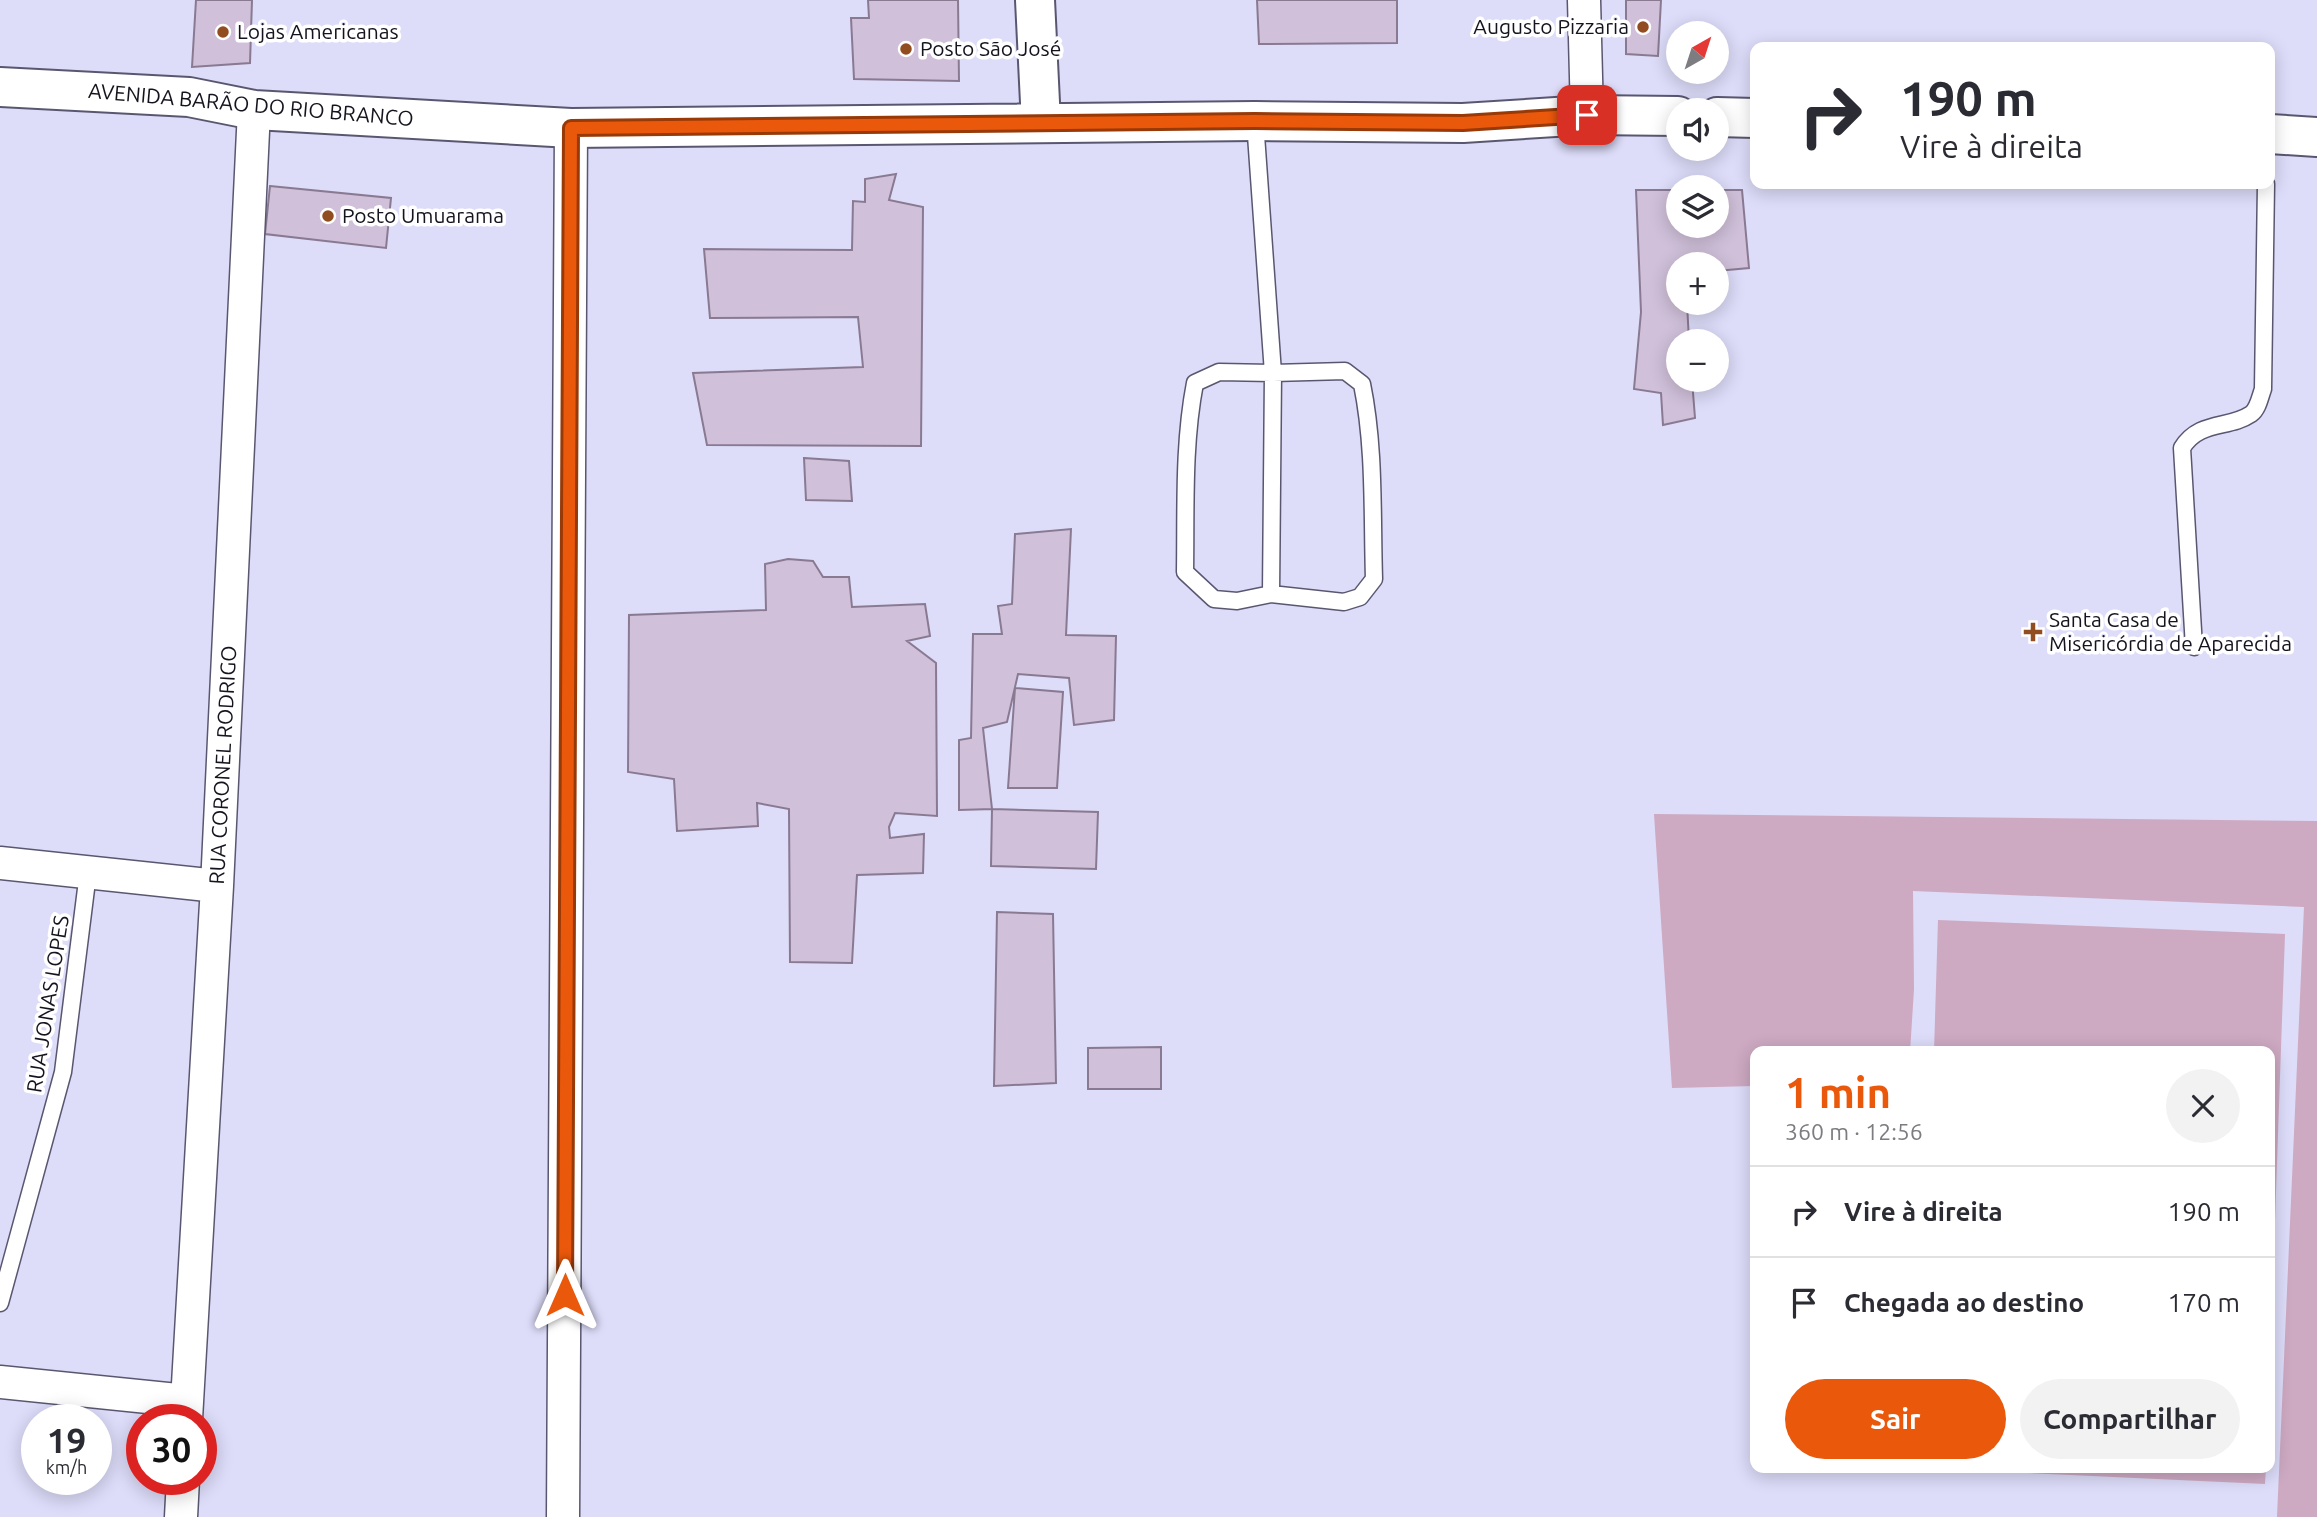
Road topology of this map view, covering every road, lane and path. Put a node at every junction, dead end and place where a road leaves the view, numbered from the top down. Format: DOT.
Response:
graph roads {
  1 [pos="1035,0"];
  2 [pos="1584,0"];
  3 [pos="0,87"];
  4 [pos="254,110"];
  5 [pos="1587,115"];
  6 [pos="1666,116"];
  7 [pos="1729,117"];
  8 [pos="1750,118"];
  9 [pos="1255,121"];
  10 [pos="1041,123"];
  11 [pos="571,128"];
  12 [pos="2275,134"];
  13 [pos="2317,137"];
  14 [pos="2266,189"];
  15 [pos="1273,373"];
  16 [pos="1271,594"];
  17 [pos="2194,647"];
  18 [pos="0,863"];
  19 [pos="88,873"];
  20 [pos="217,886"];
  21 [pos="0,1303"];
  22 [pos="0,1382"];
  23 [pos="147,1404"];
  24 [pos="187,1404"];
  25 [pos="182,1495"];
  26 [pos="181,1517"];
  27 [pos="563,1517"];
  1 -- 10 [label="main road"];
  2 -- 5 [label="street"];
  3 -- 4 [label="main road, AVENIDA BARÃO DO RIO BRANCO"];
  4 -- 11 [label="main road, AVENIDA BARÃO DO RIO BRANCO"];
  4 -- 20 [label="street, RUA CORONEL RODRIGO"];
  5 -- 6 [label="main road, AVENIDA BARÃO DO RIO BRANCO"];
  5 -- 9 [label="main road, AVENIDA BARÃO DO RIO BRANCO"];
  7 -- 8 [label="main road"];
  9 -- 10 [label="main road, AVENIDA BARÃO DO RIO BRANCO"];
  9 -- 15 [label="lane"];
  10 -- 11 [label="main road, AVENIDA BARÃO DO RIO BRANCO"];
  11 -- 27 [label="street"];
  12 -- 13 [label="main road"];
  14 -- 17 [label="lane"];
  15 -- 16 [label="lane"];
  15 -- 16 [label="lane"];
  15 -- 16 [label="lane"];
  18 -- 19 [label="street"];
  19 -- 20 [label="street"];
  19 -- 21 [label="lane, RUA JONAS LOPES"];
  20 -- 24 [label="street, RUA CORONEL RODRIGO"];
  22 -- 23 [label="street"];
  25 -- 26 [label="street"];
}
